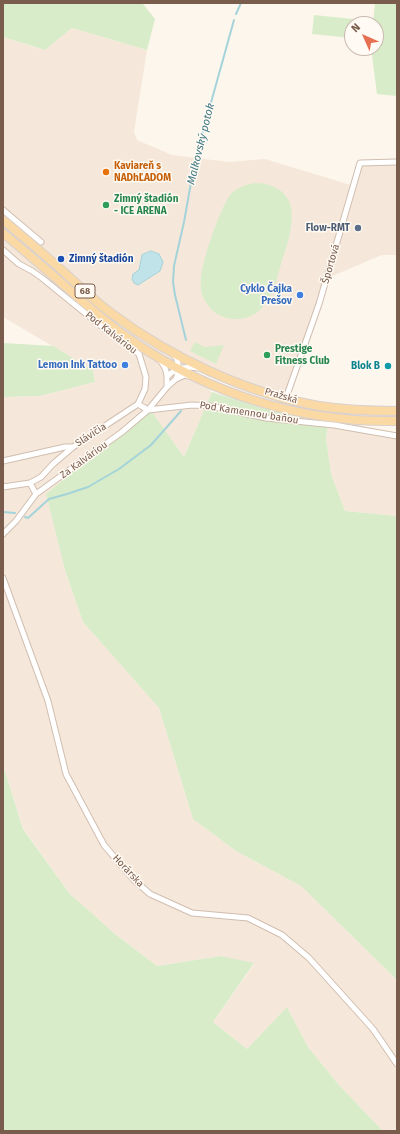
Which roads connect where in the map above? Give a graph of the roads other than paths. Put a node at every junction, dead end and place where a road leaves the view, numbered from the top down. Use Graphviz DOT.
graph roads {
  1 [pos="397,162"];
  2 [pos="3,210"];
  3 [pos="3,220"];
  4 [pos="3,233"];
  5 [pos="41,242"];
  6 [pos="3,250"];
  7 [pos="173,353"];
  8 [pos="158,358"];
  9 [pos="178,370"];
  10 [pos="208,371"];
  11 [pos="168,376"];
  12 [pos="192,377"];
  13 [pos="176,379"];
  14 [pos="167,387"];
  15 [pos="163,392"];
  16 [pos="286,398"];
  17 [pos="138,404"];
  18 [pos="166,408"];
  19 [pos="148,410"];
  20 [pos="397,411"];
  21 [pos="397,421"];
  22 [pos="397,436"];
  23 [pos="73,447"];
  24 [pos="3,461"];
  25 [pos="30,483"];
  26 [pos="3,487"];
  27 [pos="36,494"];
  28 [pos="3,534"];
  29 [pos="3,578"];
  30 [pos="397,1064"];
  1 -- 16 [label="street, Športová"];
  2 -- 5 [label="street"];
  3 -- 7 [label="main road, Pod Kalváriou / 68"];
  4 -- 8 [label="main road, Pod Kalváriou / 68"];
  6 -- 17 [label="street, Pod Kalváriou"];
  7 -- 9 [label="street"];
  7 -- 10 [label="main road, Pražská / 68"];
  8 -- 9 [label="main road, Pod Kalváriou / 68"];
  8 -- 11 [label="street"];
  9 -- 10 [label="street"];
  9 -- 11 [label="street"];
  9 -- 12 [label="main road, Pražská / 68"];
  9 -- 13 [label="street"];
  10 -- 16 [label="main road, Pražská / 68"];
  11 -- 14 [label="street"];
  12 -- 13 [label="street"];
  12 -- 21 [label="main road, Pražská / 68"];
  13 -- 14 [label="street, Za Kalváriou"];
  14 -- 15 [label="street, Za Kalváriou"];
  15 -- 18 [label="street"];
  15 -- 19 [label="street, Za Kalváriou"];
  16 -- 20 [label="main road, Pražská / 68"];
  17 -- 19 [label="street"];
  17 -- 23 [label="street, Slávičia"];
  18 -- 19 [label="street, Pod Kamennou baňou"];
  18 -- 22 [label="street, Pod Kamennou baňou"];
  19 -- 27 [label="street, Za Kalváriou"];
  23 -- 24 [label="street, Slávičia"];
  23 -- 25 [label="street"];
  25 -- 26 [label="street"];
  25 -- 27 [label="street"];
  27 -- 28 [label="street, Za Kalváriou"];
  29 -- 30 [label="street, Horárska"];
}
